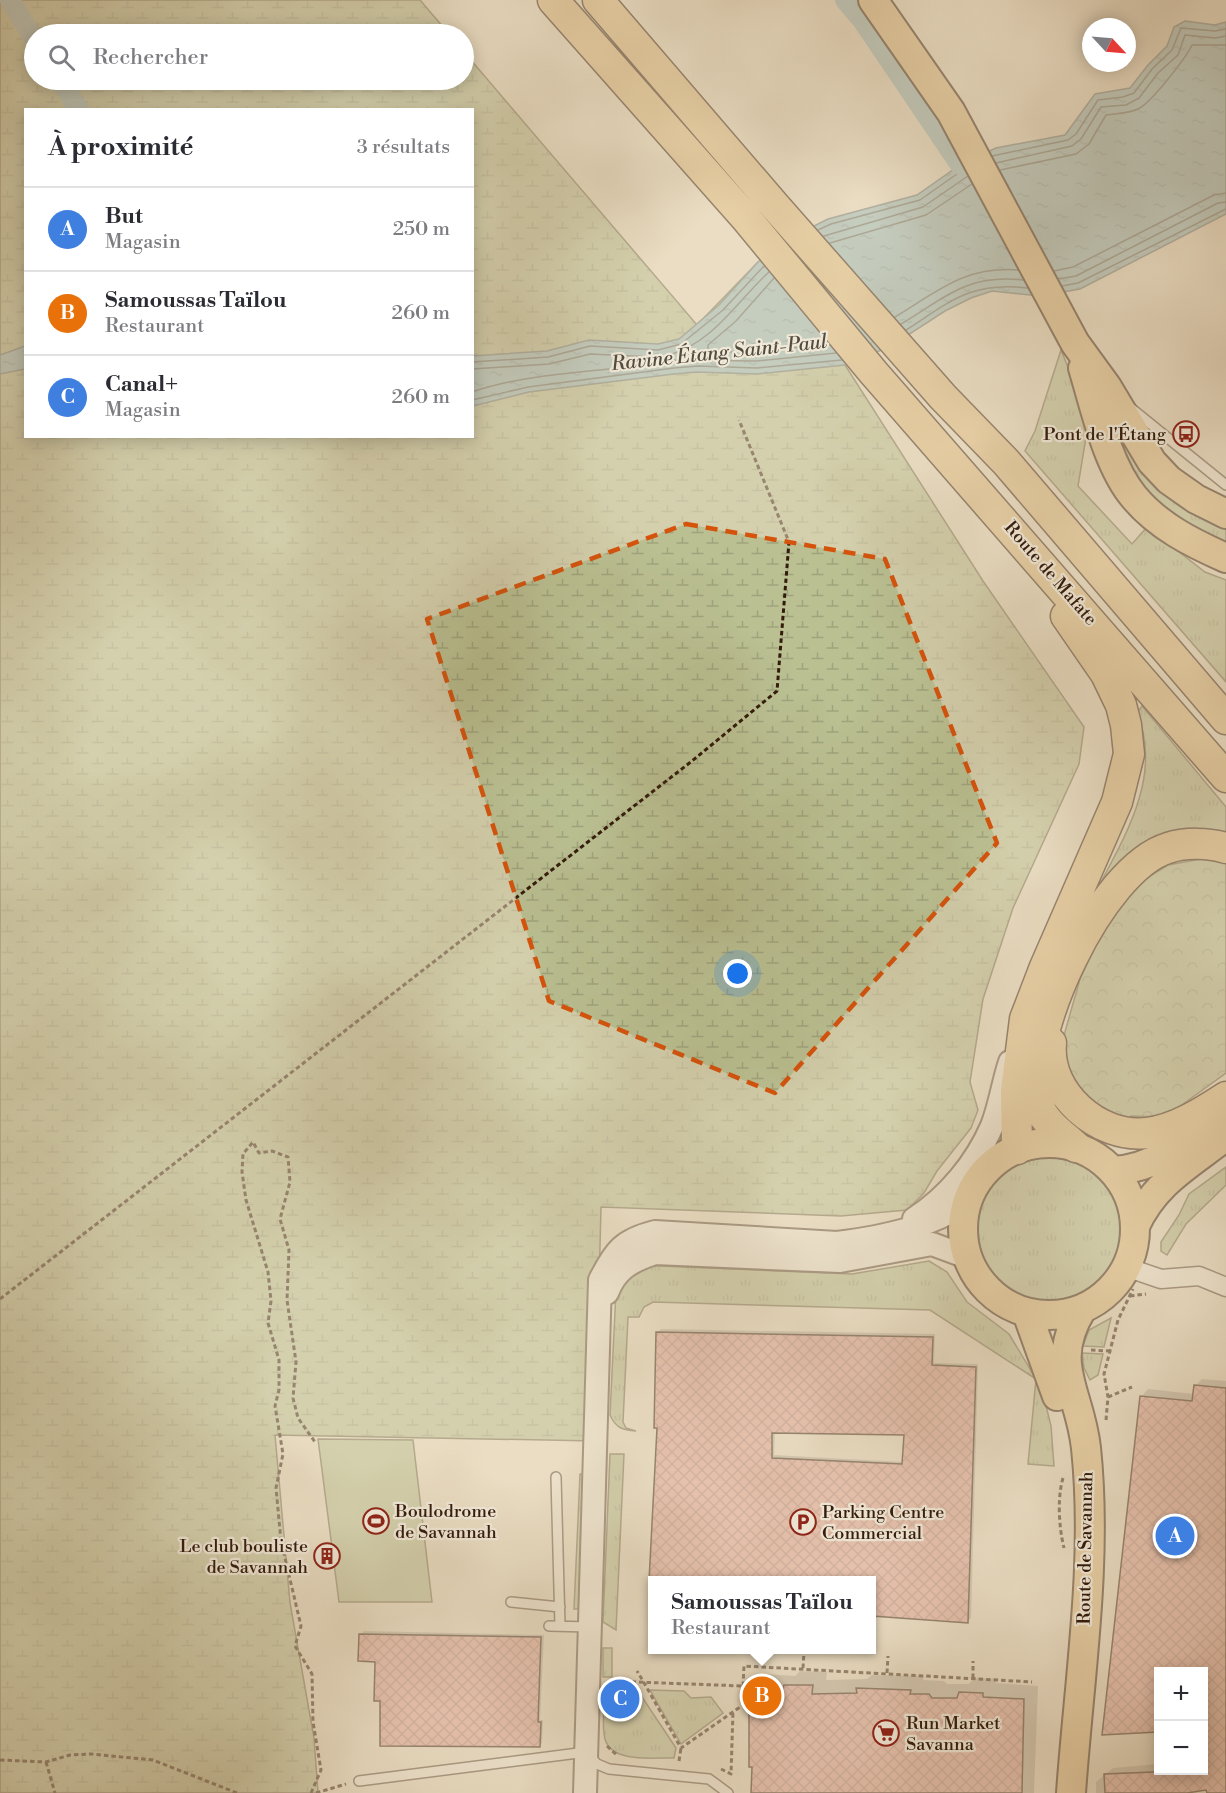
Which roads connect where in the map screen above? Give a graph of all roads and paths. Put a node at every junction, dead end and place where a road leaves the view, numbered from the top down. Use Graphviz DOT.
graph roads {
  1 [pos="553,0"];
  2 [pos="598,0"];
  3 [pos="873,0"];
  4 [pos="1075,343"];
  5 [pos="1107,387"];
  6 [pos="739,420"];
  7 [pos="969,479"];
  8 [pos="1226,485"];
  9 [pos="1226,514"];
  10 [pos="1226,558"];
  11 [pos="1226,719"];
  12 [pos="1226,777"];
  13 [pos="1226,848"];
  14 [pos="1058,993"];
  15 [pos="1025,1018"];
  16 [pos="1226,1097"];
  17 [pos="1226,1110"];
  18 [pos="1226,1136"];
  19 [pos="1076,1147"];
  20 [pos="1017,1149"];
  21 [pos="1113,1171"];
  22 [pos="968,1201"];
  23 [pos="1135,1226"];
  24 [pos="890,1233"];
  25 [pos="967,1257"];
  26 [pos="1126,1267"];
  27 [pos="1226,1287"];
  28 [pos="1130,1296"];
  29 [pos="0,1299"];
  30 [pos="1082,1309"];
  31 [pos="600,1311"];
  32 [pos="1027,1313"];
  33 [pos="1089,1350"];
  34 [pos="1110,1350"];
  35 [pos="1132,1387"];
  36 [pos="315,1442"];
  37 [pos="1064,1476"];
  38 [pos="556,1477"];
  39 [pos="1065,1551"];
  40 [pos="511,1602"];
  41 [pos="560,1607"];
  42 [pos="549,1626"];
  43 [pos="560,1626"];
  44 [pos="589,1627"];
  45 [pos="804,1654"];
  46 [pos="888,1656"];
  47 [pos="974,1661"];
  48 [pos="803,1669"];
  49 [pos="637,1671"];
  50 [pos="887,1673"];
  51 [pos="973,1678"];
  52 [pos="604,1680"];
  53 [pos="643,1682"];
  54 [pos="1032,1682"];
  55 [pos="743,1686"];
  56 [pos="733,1711"];
  57 [pos="594,1746"];
  58 [pos="681,1748"];
  59 [pos="621,1758"];
  60 [pos="0,1760"];
  61 [pos="668,1760"];
  62 [pos="679,1761"];
  63 [pos="46,1762"];
  64 [pos="689,1762"];
  65 [pos="720,1769"];
  66 [pos="359,1781"];
  67 [pos="55,1793"];
  68 [pos="237,1793"];
  69 [pos="311,1793"];
  70 [pos="316,1793"];
  71 [pos="585,1793"];
  72 [pos="728,1793"];
  73 [pos="1056,1793"];
  74 [pos="1071,1793"];
  1 -- 7 [label="highway, Route de Mafate"];
  2 -- 11 [label="highway"];
  3 -- 4 [label="main road"];
  4 -- 5 [label="main road"];
  4 -- 10 [label="main road"];
  5 -- 8 [label="lane"];
  5 -- 9 [label="main road"];
  6 -- 29 [label="path"];
  7 -- 12 [label="highway, Route de Mafate"];
  7 -- 15 [label="highway"];
  13 -- 14 [label="highway"];
  14 -- 16 [label="highway"];
  14 -- 19 [label="highway"];
  15 -- 20 [label="highway"];
  15 -- 24 [label="street"];
  17 -- 21 [label="main road"];
  18 -- 23 [label="main road"];
  19 -- 20 [label="main road"];
  19 -- 21 [label="main road"];
  20 -- 22 [label="main road"];
  21 -- 23 [label="main road"];
  22 -- 24 [label="street"];
  22 -- 25 [label="main road"];
  23 -- 26 [label="main road"];
  24 -- 31 [label="street"];
  25 -- 31 [label="street"];
  25 -- 32 [label="main road"];
  26 -- 27 [label="street"];
  26 -- 30 [label="main road"];
  28 -- 34 [label="path"];
  30 -- 32 [label="main road"];
  30 -- 74 [label="main road, Route de Savannah"];
  31 -- 44 [label="street"];
  32 -- 73 [label="main road, Route de Savannah"];
  33 -- 34 [label="path"];
  34 -- 35 [label="path"];
  36 -- 69 [label="path"];
  37 -- 39 [label="path"];
  38 -- 41 [label="lane"];
  40 -- 41 [label="lane"];
  41 -- 43 [label="lane"];
  42 -- 43 [label="lane"];
  43 -- 44 [label="lane"];
  44 -- 57 [label="street"];
  45 -- 48 [label="path"];
  46 -- 50 [label="path"];
  47 -- 51 [label="path"];
  48 -- 50 [label="path"];
  48 -- 55 [label="path"];
  49 -- 53 [label="path"];
  50 -- 51 [label="path"];
  51 -- 54 [label="path"];
  52 -- 53 [label="path"];
  53 -- 55 [label="path"];
  53 -- 58 [label="path"];
  55 -- 56 [label="path"];
  56 -- 58 [label="path"];
  56 -- 65 [label="path"];
  57 -- 59 [label="path"];
  57 -- 66 [label="lane"];
  57 -- 71 [label="street"];
  57 -- 72 [label="lane"];
  58 -- 62 [label="path"];
  60 -- 63 [label="path"];
  61 -- 62 [label="path"];
  62 -- 64 [label="path"];
  63 -- 67 [label="path"];
  63 -- 68 [label="path"];
  66 -- 70 [label="path"];
}
